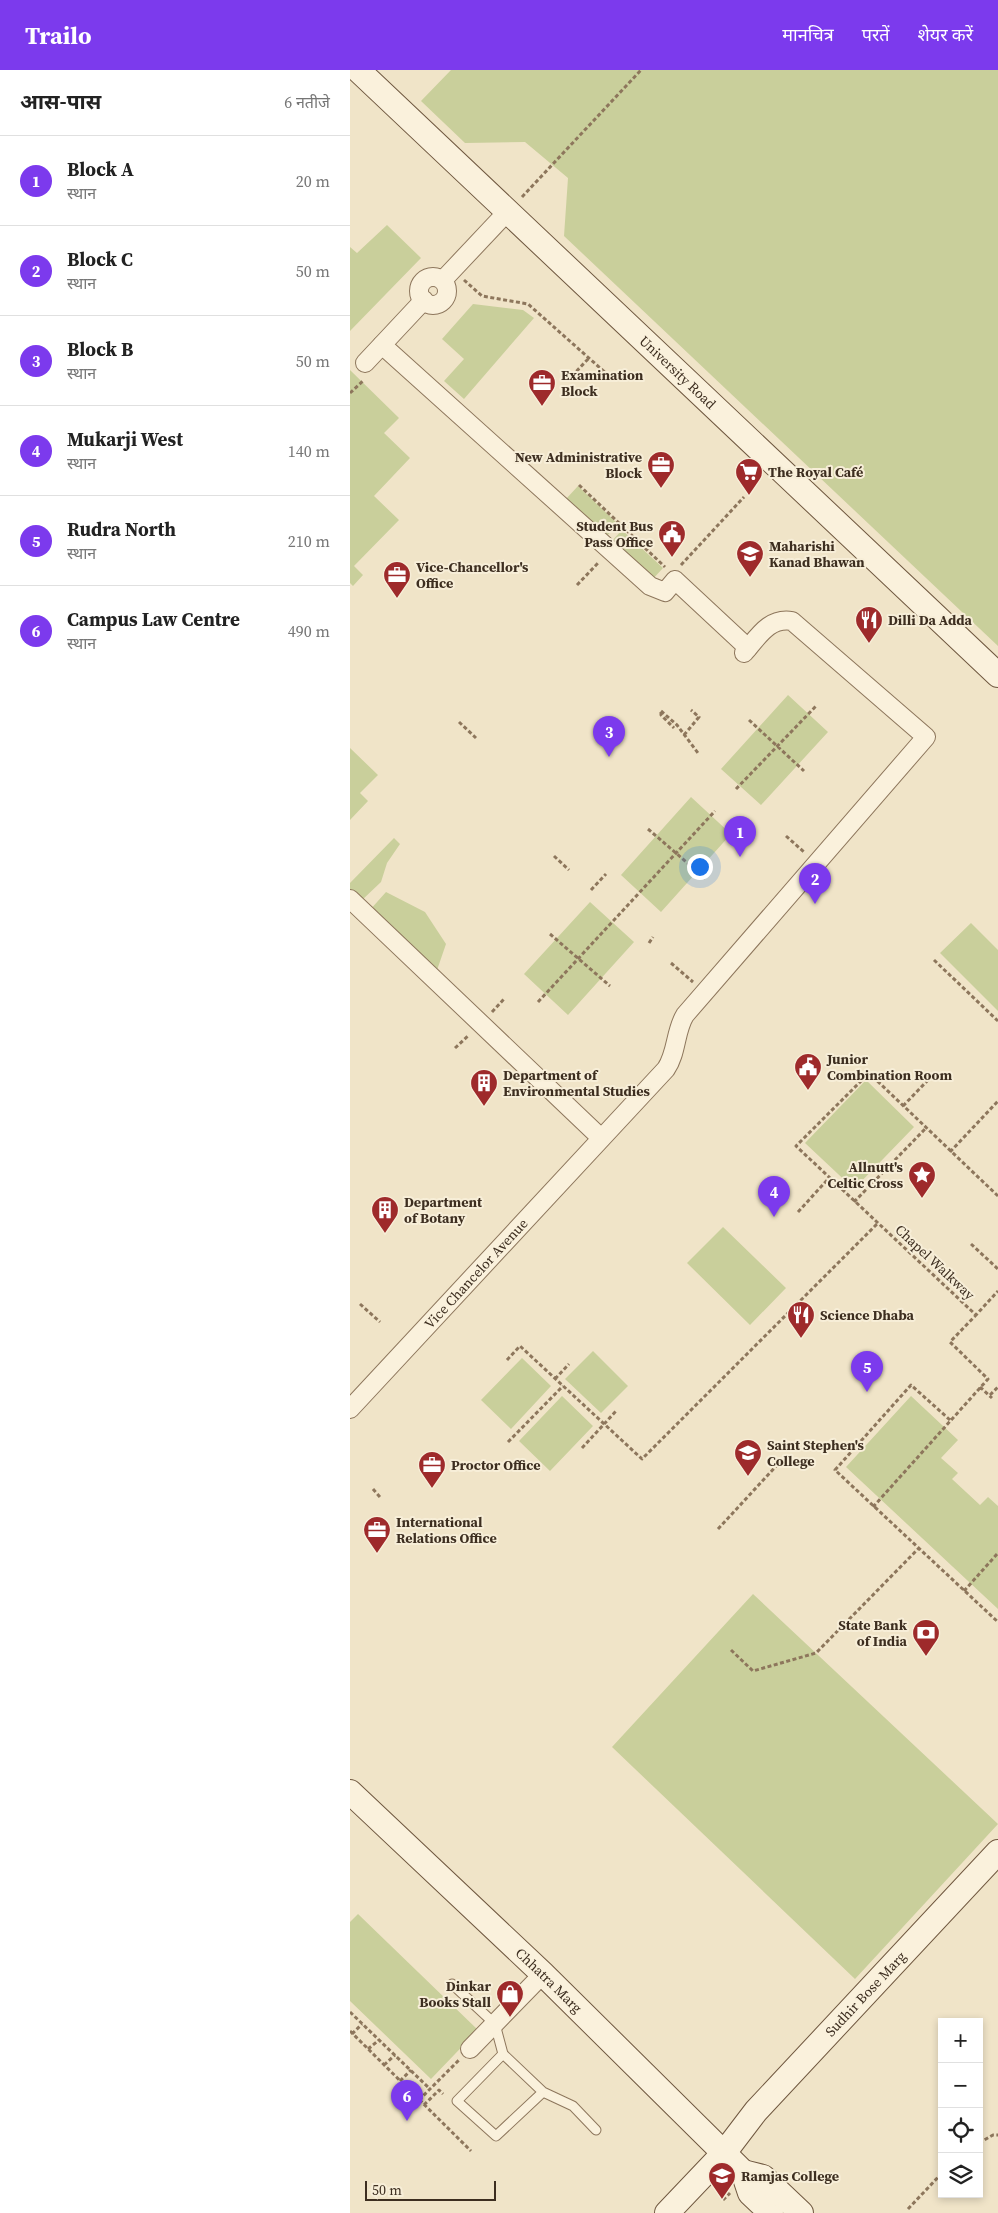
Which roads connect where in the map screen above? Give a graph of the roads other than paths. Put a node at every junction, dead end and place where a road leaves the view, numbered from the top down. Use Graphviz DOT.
graph roads {
  1 [pos="358,70"];
  2 [pos="508,211"];
  3 [pos="382,345"];
  4 [pos="366,363"];
  5 [pos="998,675"];
  6 [pos="350,899"];
  7 [pos="601,1138"];
  8 [pos="350,1409"];
  9 [pos="350,1792"];
  10 [pos="998,1852"];
  11 [pos="998,1876"];
  12 [pos="543,1974"];
  13 [pos="452,1984"];
  14 [pos="495,2024"];
  15 [pos="470,2049"];
  16 [pos="503,2054"];
  17 [pos="542,2092"];
  18 [pos="596,2130"];
  19 [pos="731,2145"];
  20 [pos="743,2172"];
  21 [pos="667,2213"];
  22 [pos="771,2213"];
  23 [pos="801,2213"];
  1 -- 2 [label="street, University Road"];
  2 -- 3 [label="street"];
  2 -- 5 [label="street, University Road"];
  3 -- 4 [label="street"];
  3 -- 7 [label="street, Vice Chancelor Avenue"];
  6 -- 7 [label="street"];
  7 -- 8 [label="street, Vice Chancelor Avenue"];
  9 -- 12 [label="street, Chhatra Marg"];
  10 -- 19 [label="street, Sudhir Bose Marg"];
  11 -- 19 [label="street, Sudhir Bose Marg"];
  12 -- 14 [label="street"];
  12 -- 19 [label="street, Chhatra Marg"];
  13 -- 14 [label="lane"];
  14 -- 15 [label="street"];
  14 -- 16 [label="lane"];
  16 -- 17 [label="lane"];
  16 -- 17 [label="lane"];
  17 -- 18 [label="lane"];
  19 -- 20 [label="street, Chhatra Marg"];
  19 -- 21 [label="street, Sudhir Bose Marg"];
  20 -- 22 [label="street, Chhatra Marg"];
  20 -- 23 [label="street, Chhatra Marg"];
}
